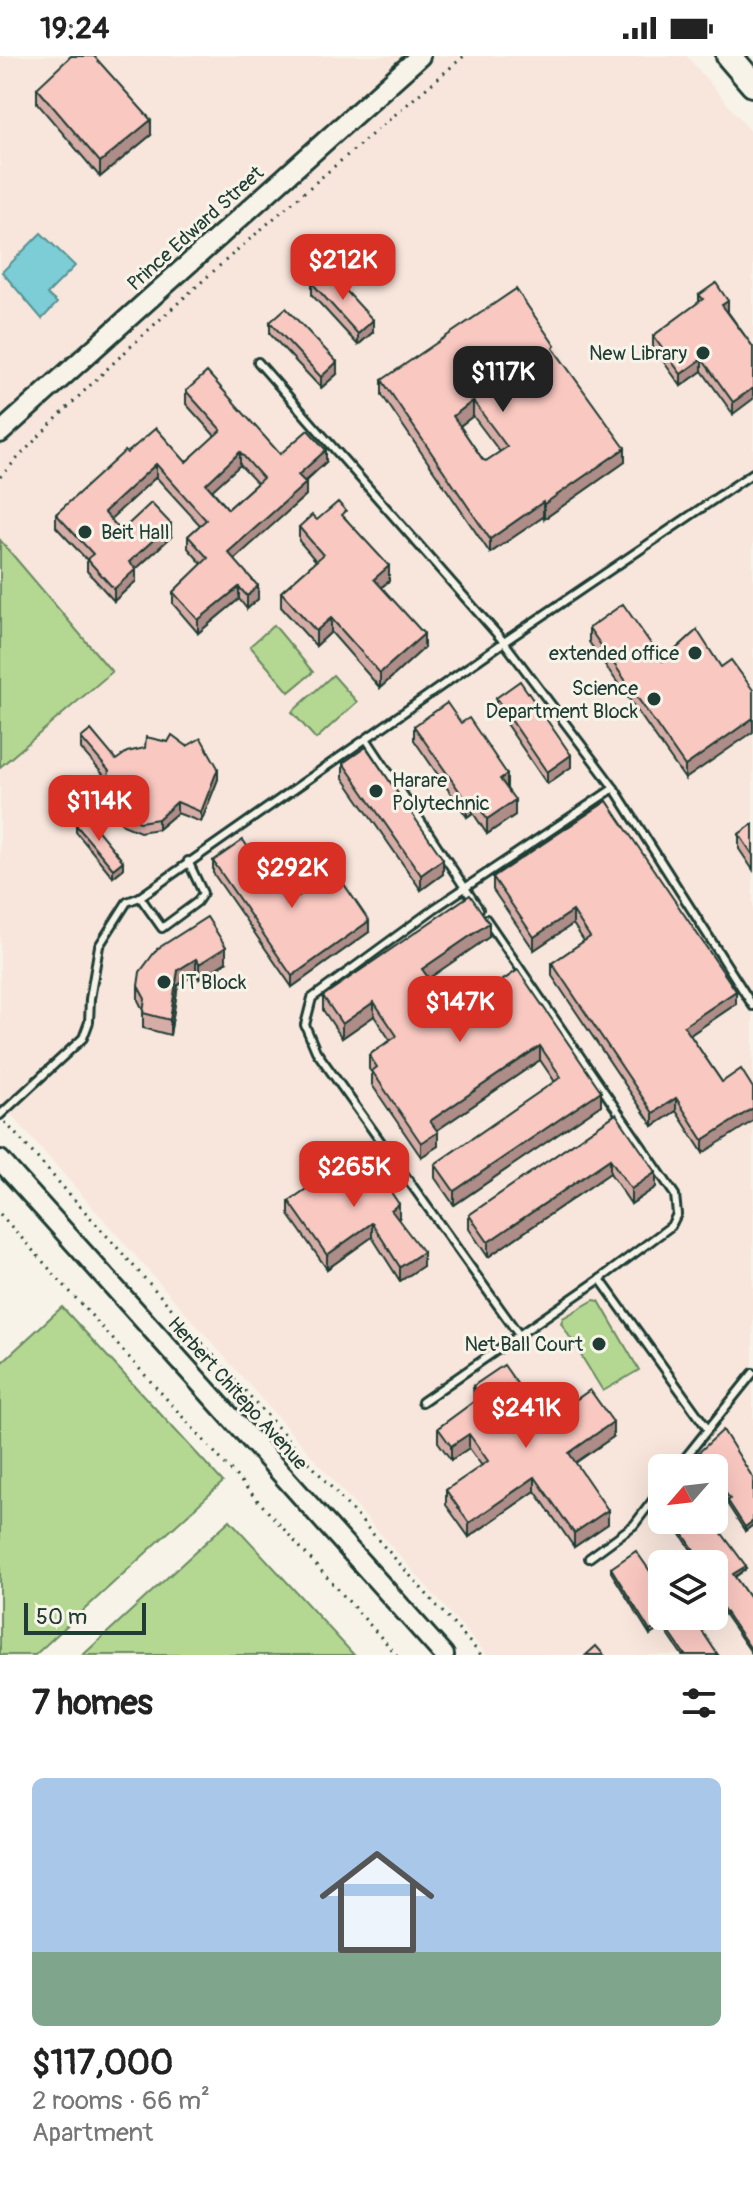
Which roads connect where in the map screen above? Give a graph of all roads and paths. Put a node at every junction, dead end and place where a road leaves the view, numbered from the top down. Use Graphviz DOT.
graph roads {
  1 [pos="420,56"];
  2 [pos="464,56"];
  3 [pos="729,56"];
  4 [pos="753,84"];
  5 [pos="258,362"];
  6 [pos="0,433"];
  7 [pos="753,473"];
  8 [pos="0,477"];
  9 [pos="504,642"];
  10 [pos="367,740"];
  11 [pos="614,788"];
  12 [pos="188,861"];
  13 [pos="465,889"];
  14 [pos="140,897"];
  15 [pos="753,1006"];
  16 [pos="0,1116"];
  17 [pos="0,1160"];
  18 [pos="0,1214"];
  19 [pos="600,1279"];
  20 [pos="519,1335"];
  21 [pos="753,1373"];
  22 [pos="422,1402"];
  23 [pos="707,1428"];
  24 [pos="688,1454"];
  25 [pos="648,1506"];
  26 [pos="589,1558"];
  27 [pos="397,1655"];
  28 [pos="444,1655"];
  29 [pos="481,1655"];
  1 -- 6 [label="main road, Prince Edward Street"];
  2 -- 8 [label="path"];
  3 -- 4 [label="highway"];
  5 -- 9 [label="lane"];
  7 -- 9 [label="lane"];
  9 -- 10 [label="lane"];
  9 -- 11 [label="lane"];
  10 -- 12 [label="lane"];
  10 -- 13 [label="lane"];
  11 -- 13 [label="lane"];
  11 -- 15 [label="lane"];
  12 -- 14 [label="lane"];
  12 -- 14 [label="lane"];
  13 -- 19 [label="lane"];
  13 -- 20 [label="lane"];
  14 -- 16 [label="lane"];
  16 -- 29 [label="path"];
  17 -- 28 [label="main road, Herbert Chitepo Avenue"];
  18 -- 27 [label="path"];
  19 -- 20 [label="lane"];
  19 -- 23 [label="lane"];
  20 -- 22 [label="lane"];
  21 -- 23 [label="lane"];
  23 -- 24 [label="lane"];
  25 -- 26 [label="lane"];
}
